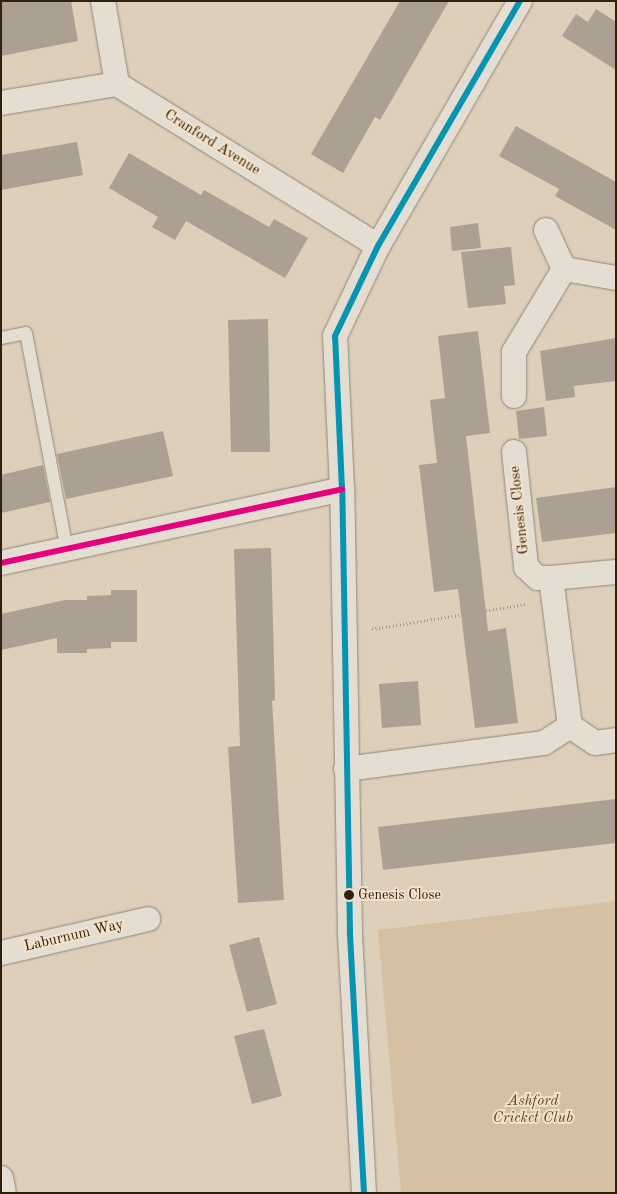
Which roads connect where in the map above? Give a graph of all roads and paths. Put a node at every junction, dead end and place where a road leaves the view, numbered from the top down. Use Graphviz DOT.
graph roads {
  1 [pos="103,1"];
  2 [pos="520,1"];
  3 [pos="117,84"];
  4 [pos="1,104"];
  5 [pos="546,230"];
  6 [pos="378,246"];
  7 [pos="564,270"];
  8 [pos="616,278"];
  9 [pos="1,338"];
  10 [pos="514,396"];
  11 [pos="514,452"];
  12 [pos="342,488"];
  13 [pos="67,549"];
  14 [pos="1,564"];
  15 [pos="616,572"];
  16 [pos="553,589"];
  17 [pos="344,633"];
  18 [pos="570,726"];
  19 [pos="616,740"];
  20 [pos="346,769"];
  21 [pos="148,919"];
  22 [pos="1,953"];
  23 [pos="1,1178"];
  24 [pos="4,1193"];
  25 [pos="364,1193"];
  1 -- 3 [label="street"];
  2 -- 6 [label="street"];
  3 -- 4 [label="street"];
  3 -- 6 [label="street, Cranford Avenue"];
  5 -- 7 [label="street"];
  6 -- 12 [label="street"];
  7 -- 8 [label="street"];
  7 -- 10 [label="street"];
  9 -- 13 [label="lane"];
  11 -- 16 [label="street, Genesis Close"];
  12 -- 13 [label="street"];
  12 -- 17 [label="street"];
  13 -- 14 [label="street"];
  15 -- 16 [label="street, Genesis Close"];
  16 -- 17 [label="path"];
  16 -- 18 [label="street"];
  17 -- 20 [label="street"];
  18 -- 19 [label="street"];
  18 -- 20 [label="street"];
  20 -- 25 [label="street"];
  21 -- 22 [label="street, Laburnum Way"];
  23 -- 24 [label="street"];
}
